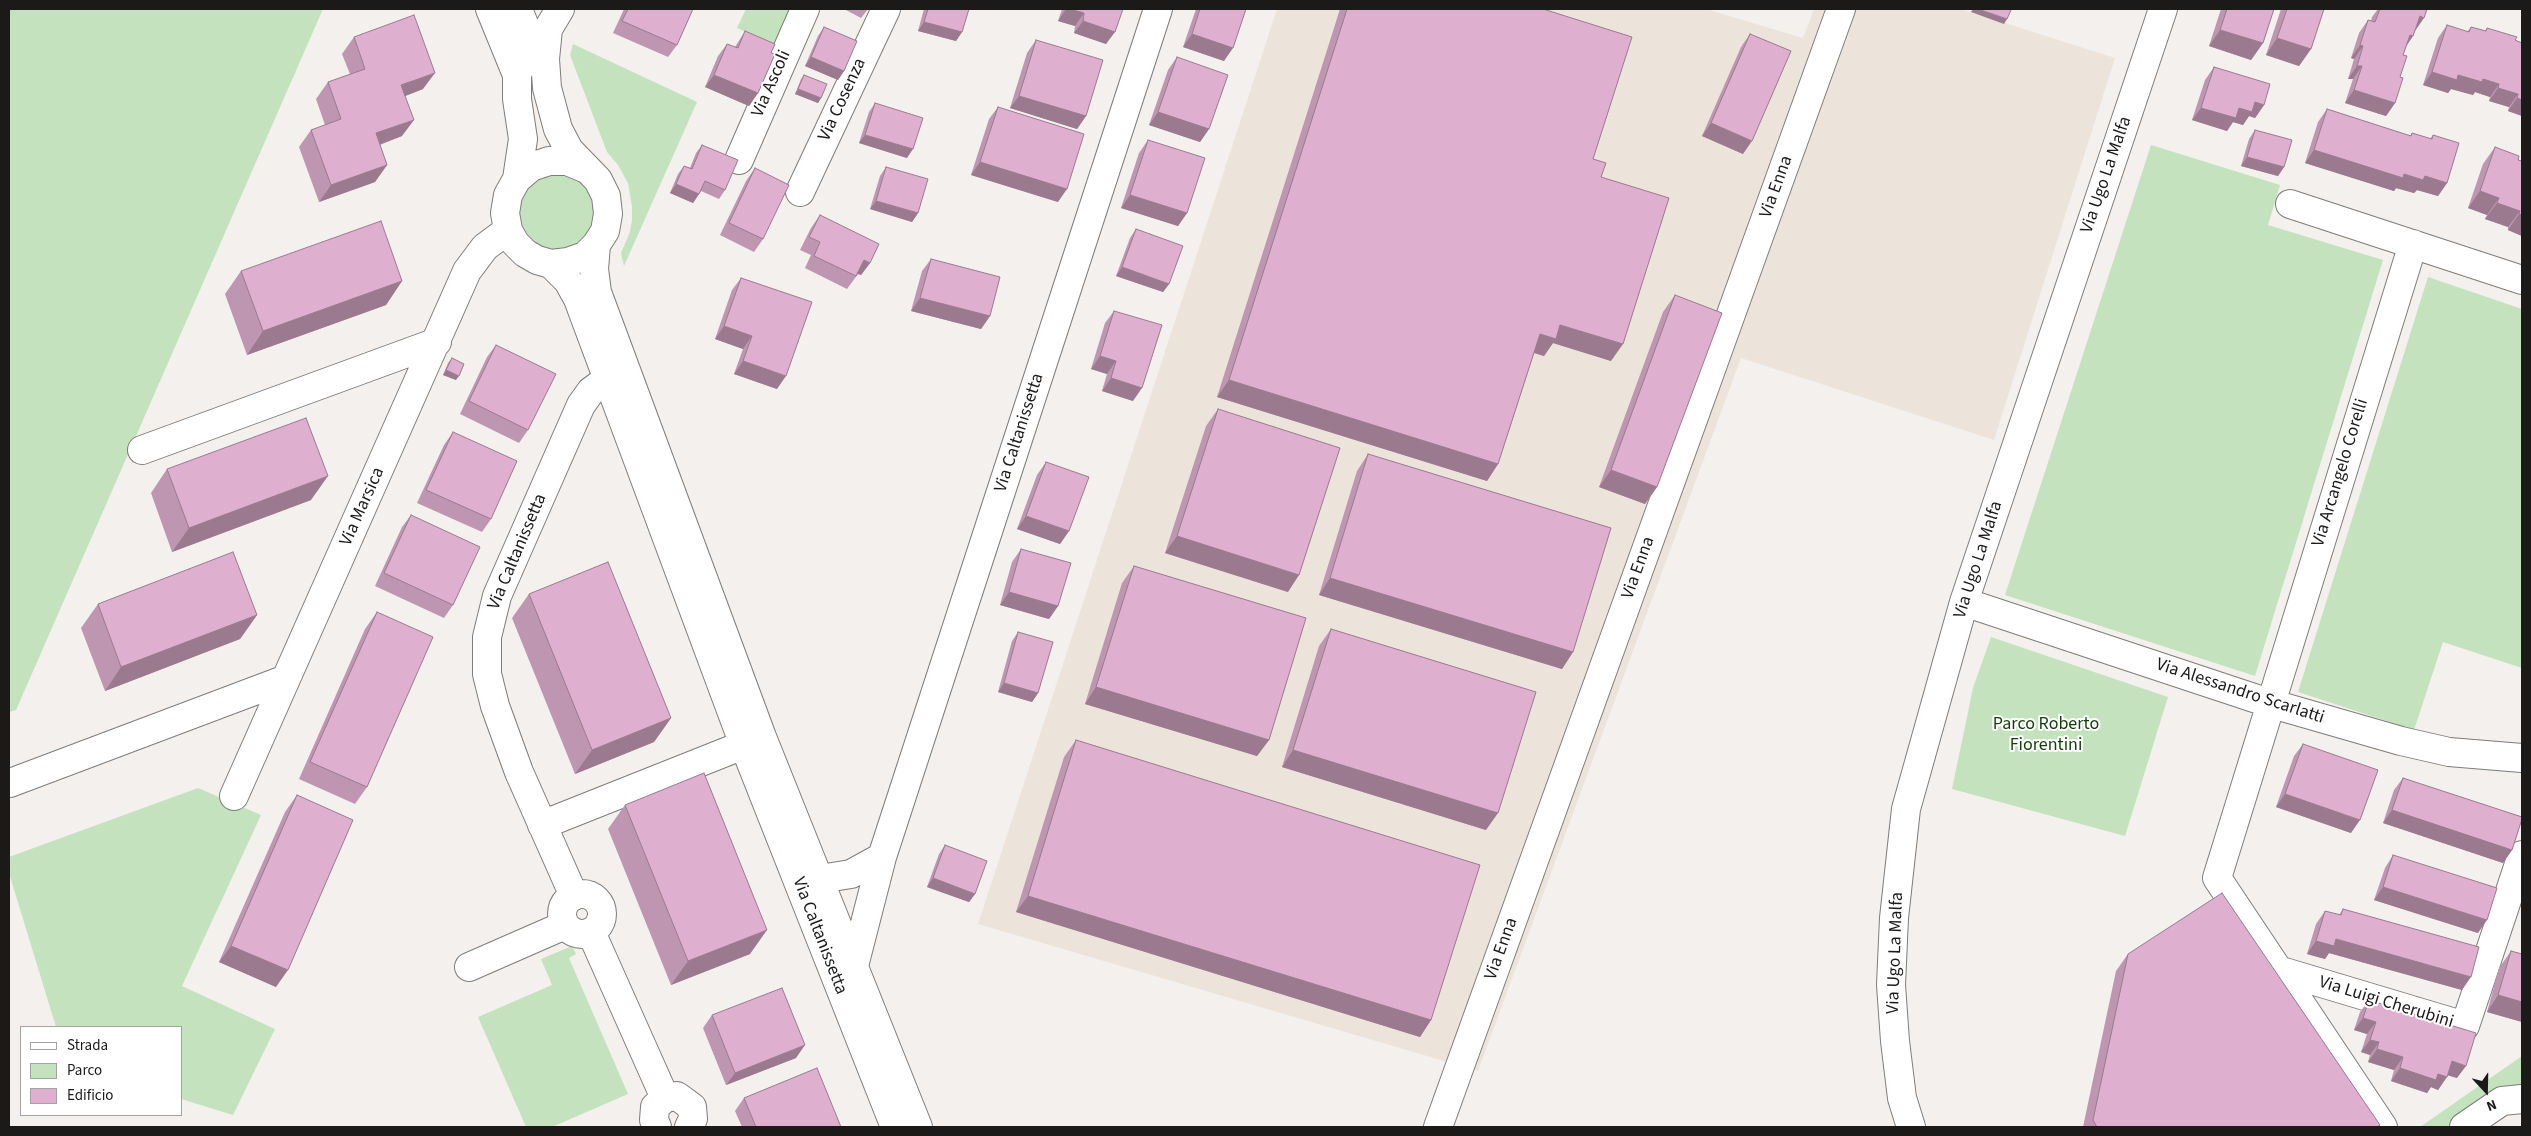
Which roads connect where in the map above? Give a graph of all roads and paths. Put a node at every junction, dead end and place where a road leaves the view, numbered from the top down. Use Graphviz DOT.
graph roads {
  1 [pos="490,9"];
  2 [pos="518,9"];
  3 [pos="805,9"];
  4 [pos="886,9"];
  5 [pos="1158,9"];
  6 [pos="1841,9"];
  7 [pos="2163,9"];
  8 [pos="547,28"];
  9 [pos="517,75"];
  10 [pos="739,160"];
  11 [pos="584,168"];
  12 [pos="517,179"];
  13 [pos="800,192"];
  14 [pos="2290,204"];
  15 [pos="508,230"];
  16 [pos="2413,244"];
  17 [pos="596,245"];
  18 [pos="551,264"];
  19 [pos="2522,280"];
  20 [pos="437,342"];
  21 [pos="617,372"];
  22 [pos="142,450"];
  23 [pos="1964,602"];
  24 [pos="286,679"];
  25 [pos="2269,703"];
  26 [pos="753,741"];
  27 [pos="2522,758"];
  28 [pos="10,782"];
  29 [pos="234,796"];
  30 [pos="542,825"];
  31 [pos="2522,855"];
  32 [pos="882,857"];
  33 [pos="820,878"];
  34 [pos="574,896"];
  35 [pos="565,925"];
  36 [pos="591,932"];
  37 [pos="854,966"];
  38 [pos="469,967"];
  39 [pos="2278,970"];
  40 [pos="665,1098"];
  41 [pos="2512,1100"];
  42 [pos="656,1127"];
  43 [pos="689,1127"];
  44 [pos="894,1127"];
  45 [pos="918,1127"];
  46 [pos="1438,1127"];
  47 [pos="1911,1127"];
  48 [pos="2383,1127"];
  49 [pos="2464,1127"];
  1 -- 9 [label="street"];
  2 -- 8 [label="street"];
  3 -- 10 [label="street, Via Ascoli"];
  4 -- 13 [label="street, Via Cosenza"];
  5 -- 32 [label="street, Via Caltanissetta"];
  6 -- 46 [label="street, Via Enna"];
  7 -- 23 [label="street, Via Ugo La Malfa"];
  8 -- 9 [label="street"];
  8 -- 11 [label="street"];
  9 -- 12 [label="street"];
  11 -- 12 [label="street"];
  11 -- 17 [label="street"];
  12 -- 15 [label="street"];
  14 -- 16 [label="street"];
  15 -- 18 [label="street"];
  15 -- 20 [label="street, Via Marsica"];
  16 -- 19 [label="street"];
  16 -- 25 [label="street, Via Arcangelo Corelli"];
  17 -- 18 [label="street"];
  17 -- 21 [label="street, Via Caltanissetta"];
  18 -- 21 [label="street, Via Caltanissetta"];
  20 -- 22 [label="street"];
  20 -- 24 [label="street, Via Marsica"];
  21 -- 26 [label="street, Via Caltanissetta"];
  21 -- 30 [label="street, Via Caltanissetta"];
  23 -- 25 [label="street, Via Alessandro Scarlatti"];
  23 -- 47 [label="street, Via Ugo La Malfa"];
  24 -- 28 [label="street"];
  24 -- 29 [label="street, Via Marsica"];
  25 -- 27 [label="street, Via Alessandro Scarlatti"];
  25 -- 39 [label="street, Via Luigi Cherubini"];
  26 -- 30 [label="street"];
  26 -- 33 [label="street, Via Caltanissetta"];
  26 -- 44 [label="street, Via Caltanissetta"];
  30 -- 34 [label="street, Via Caltanissetta"];
  31 -- 39 [label="street, Via Luigi Cherubini"];
  32 -- 33 [label="street, Via Caltanissetta"];
  32 -- 37 [label="street, Via Caltanissetta"];
  33 -- 37 [label="street, Via Caltanissetta"];
  34 -- 35 [label="street"];
  34 -- 36 [label="street"];
  35 -- 36 [label="street"];
  35 -- 38 [label="street"];
  36 -- 40 [label="street"];
  37 -- 45 [label="street, Via Caltanissetta"];
  39 -- 48 [label="street, Via Luigi Cherubini"];
  40 -- 42 [label="street"];
  40 -- 43 [label="street"];
  41 -- 49 [label="street"];
}
